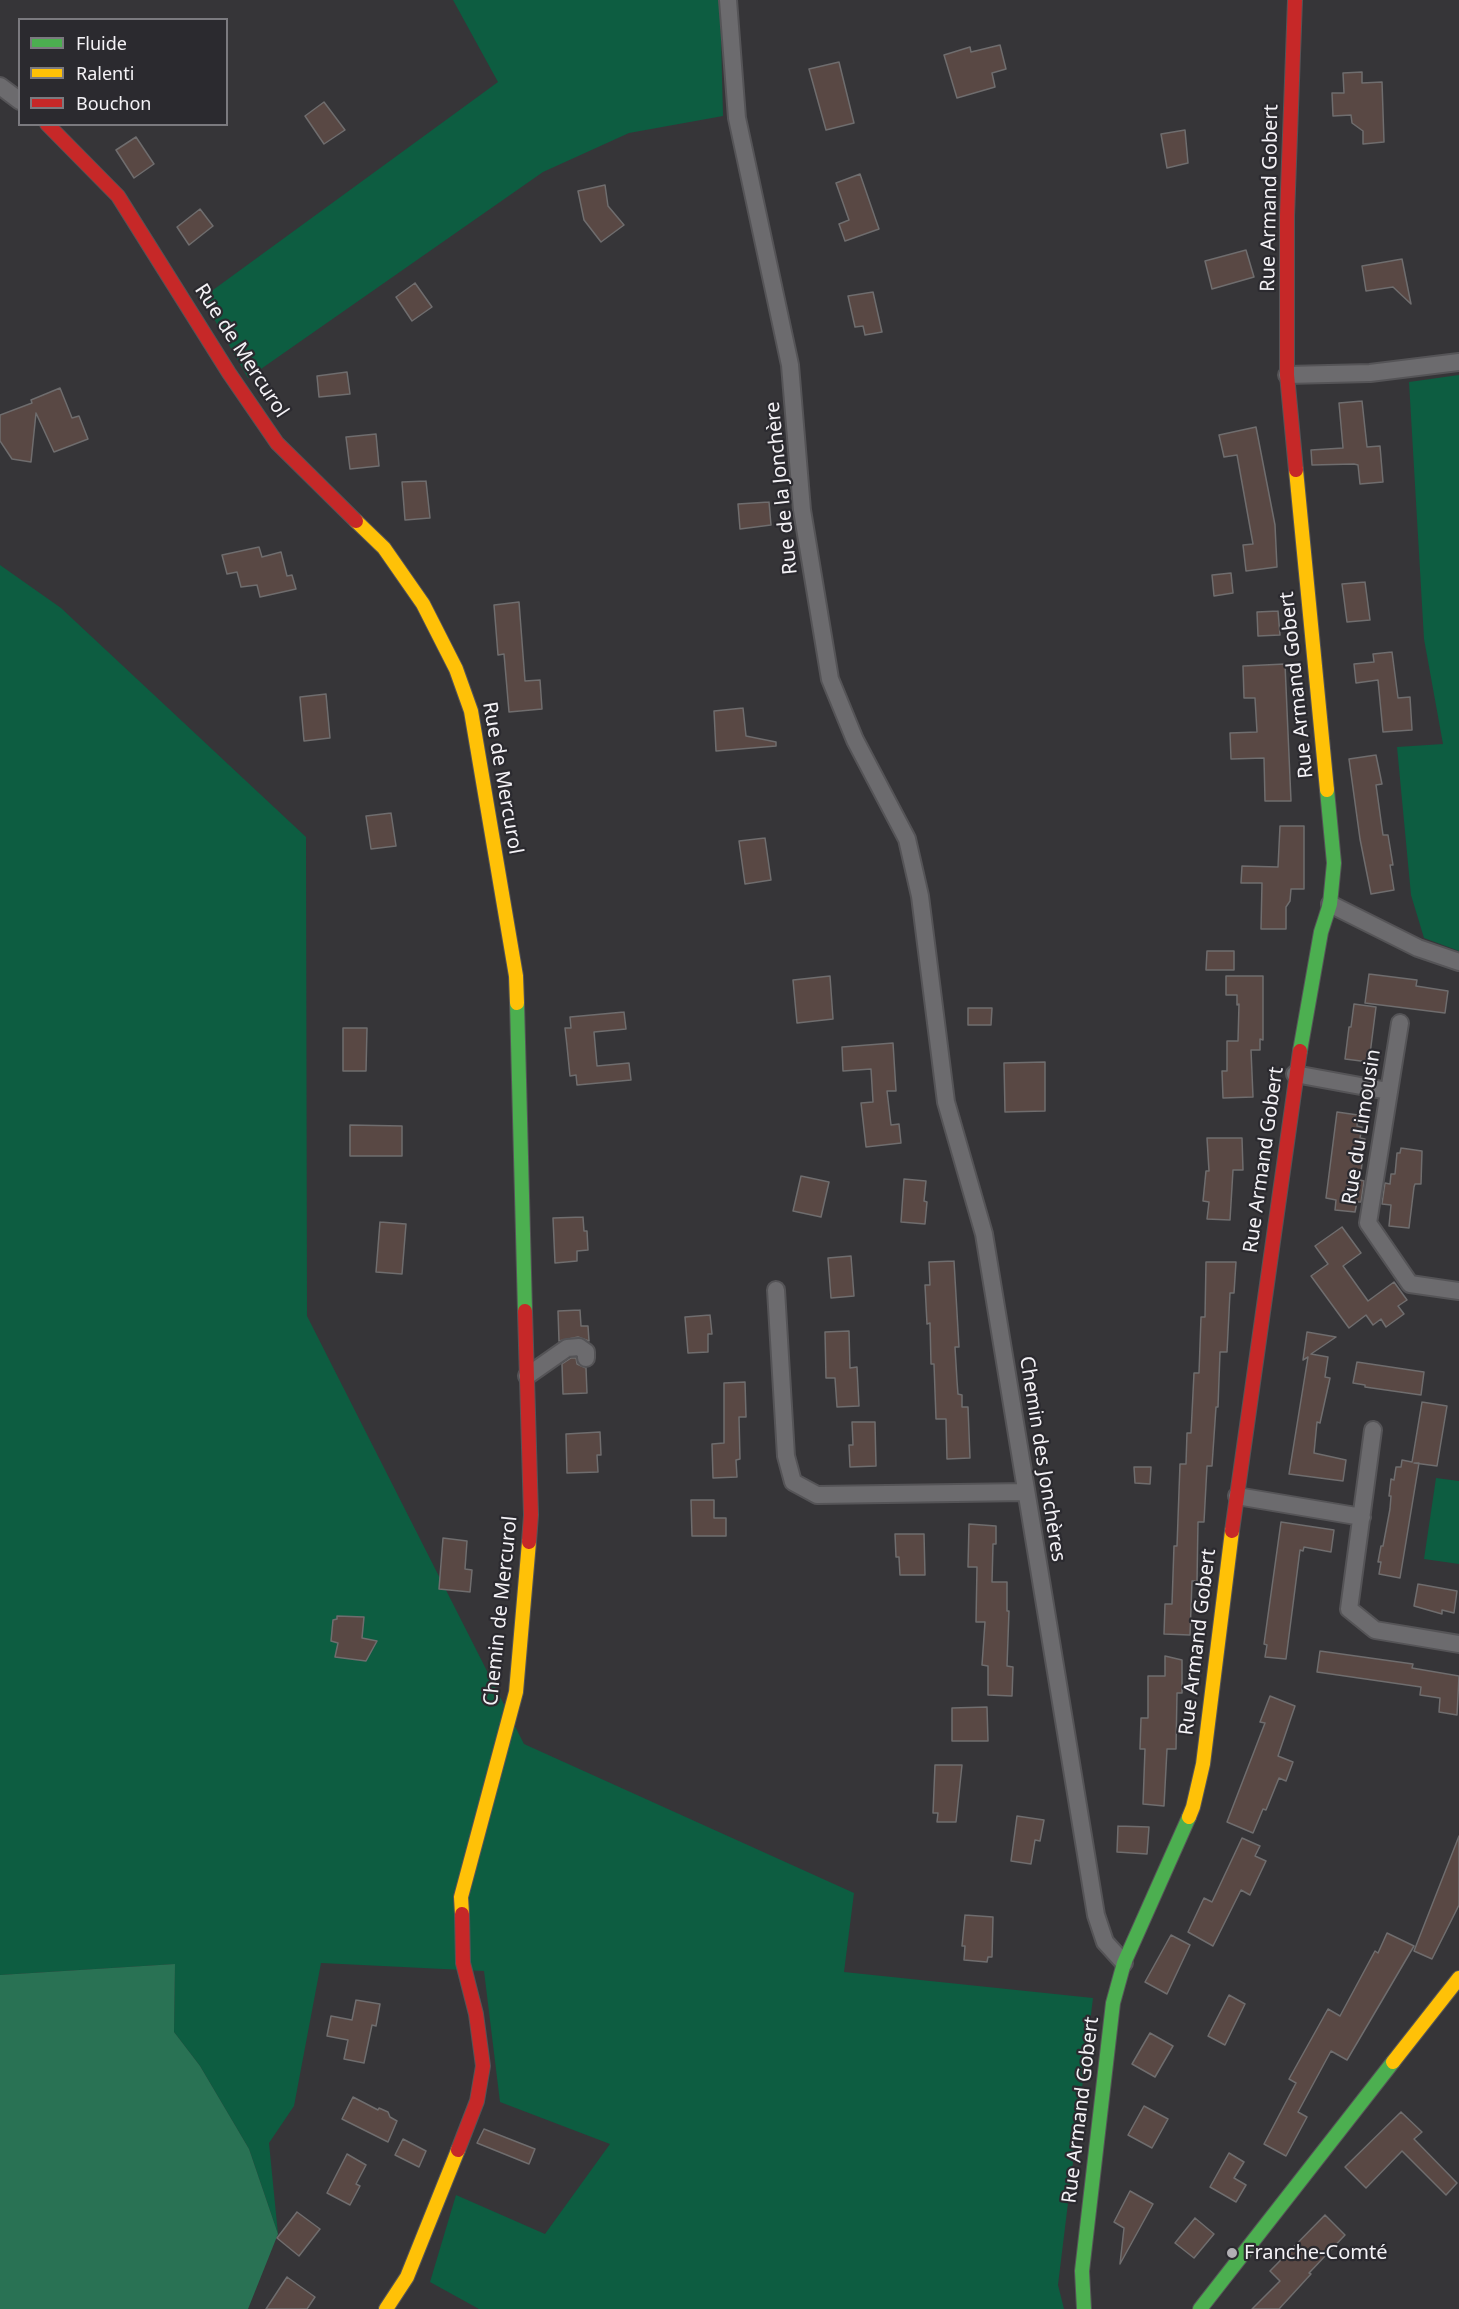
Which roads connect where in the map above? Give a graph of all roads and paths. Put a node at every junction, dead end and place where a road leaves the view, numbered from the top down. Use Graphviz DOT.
graph roads {
  1 [pos="728,0"];
  2 [pos="1294,0"];
  3 [pos="0,86"];
  4 [pos="18,100"];
  5 [pos="49,126"];
  6 [pos="1459,362"];
  7 [pos="1287,375"];
  8 [pos="1330,904"];
  9 [pos="929,956"];
  10 [pos="1459,962"];
  11 [pos="1400,1023"];
  12 [pos="1295,1074"];
  13 [pos="1388,1091"];
  14 [pos="524,1256"];
  15 [pos="776,1290"];
  16 [pos="1459,1291"];
  17 [pos="586,1358"];
  18 [pos="527,1376"];
  19 [pos="1373,1430"];
  20 [pos="1026,1492"];
  21 [pos="1237,1496"];
  22 [pos="1362,1517"];
  23 [pos="1459,1644"];
  24 [pos="1124,1963"];
  25 [pos="1459,1977"];
  26 [pos="386,2309"];
  27 [pos="1084,2309"];
  28 [pos="1200,2309"];
  1 -- 9 [label="street, Rue de la Jonchère"];
  2 -- 7 [label="street, Rue Armand Gobert"];
  3 -- 4 [label="street"];
  5 -- 14 [label="street, Rue de Mercurol"];
  6 -- 7 [label="street"];
  7 -- 8 [label="street, Rue Armand Gobert"];
  8 -- 10 [label="street"];
  8 -- 12 [label="street, Rue Armand Gobert"];
  9 -- 20 [label="street, Chemin des Jonchères"];
  11 -- 13 [label="street, Rue du Limousin"];
  12 -- 13 [label="street"];
  12 -- 21 [label="street, Rue Armand Gobert"];
  13 -- 16 [label="street, Rue du Limousin"];
  14 -- 18 [label="street, Chemin de Mercurol"];
  15 -- 20 [label="street"];
  17 -- 18 [label="street"];
  18 -- 26 [label="street, Chemin de Mercurol"];
  19 -- 22 [label="street"];
  20 -- 24 [label="street, Chemin des Jonchères"];
  21 -- 22 [label="street"];
  21 -- 24 [label="street, Rue Armand Gobert"];
  22 -- 23 [label="street"];
  24 -- 27 [label="street, Rue Armand Gobert"];
  25 -- 28 [label="street"];
}
